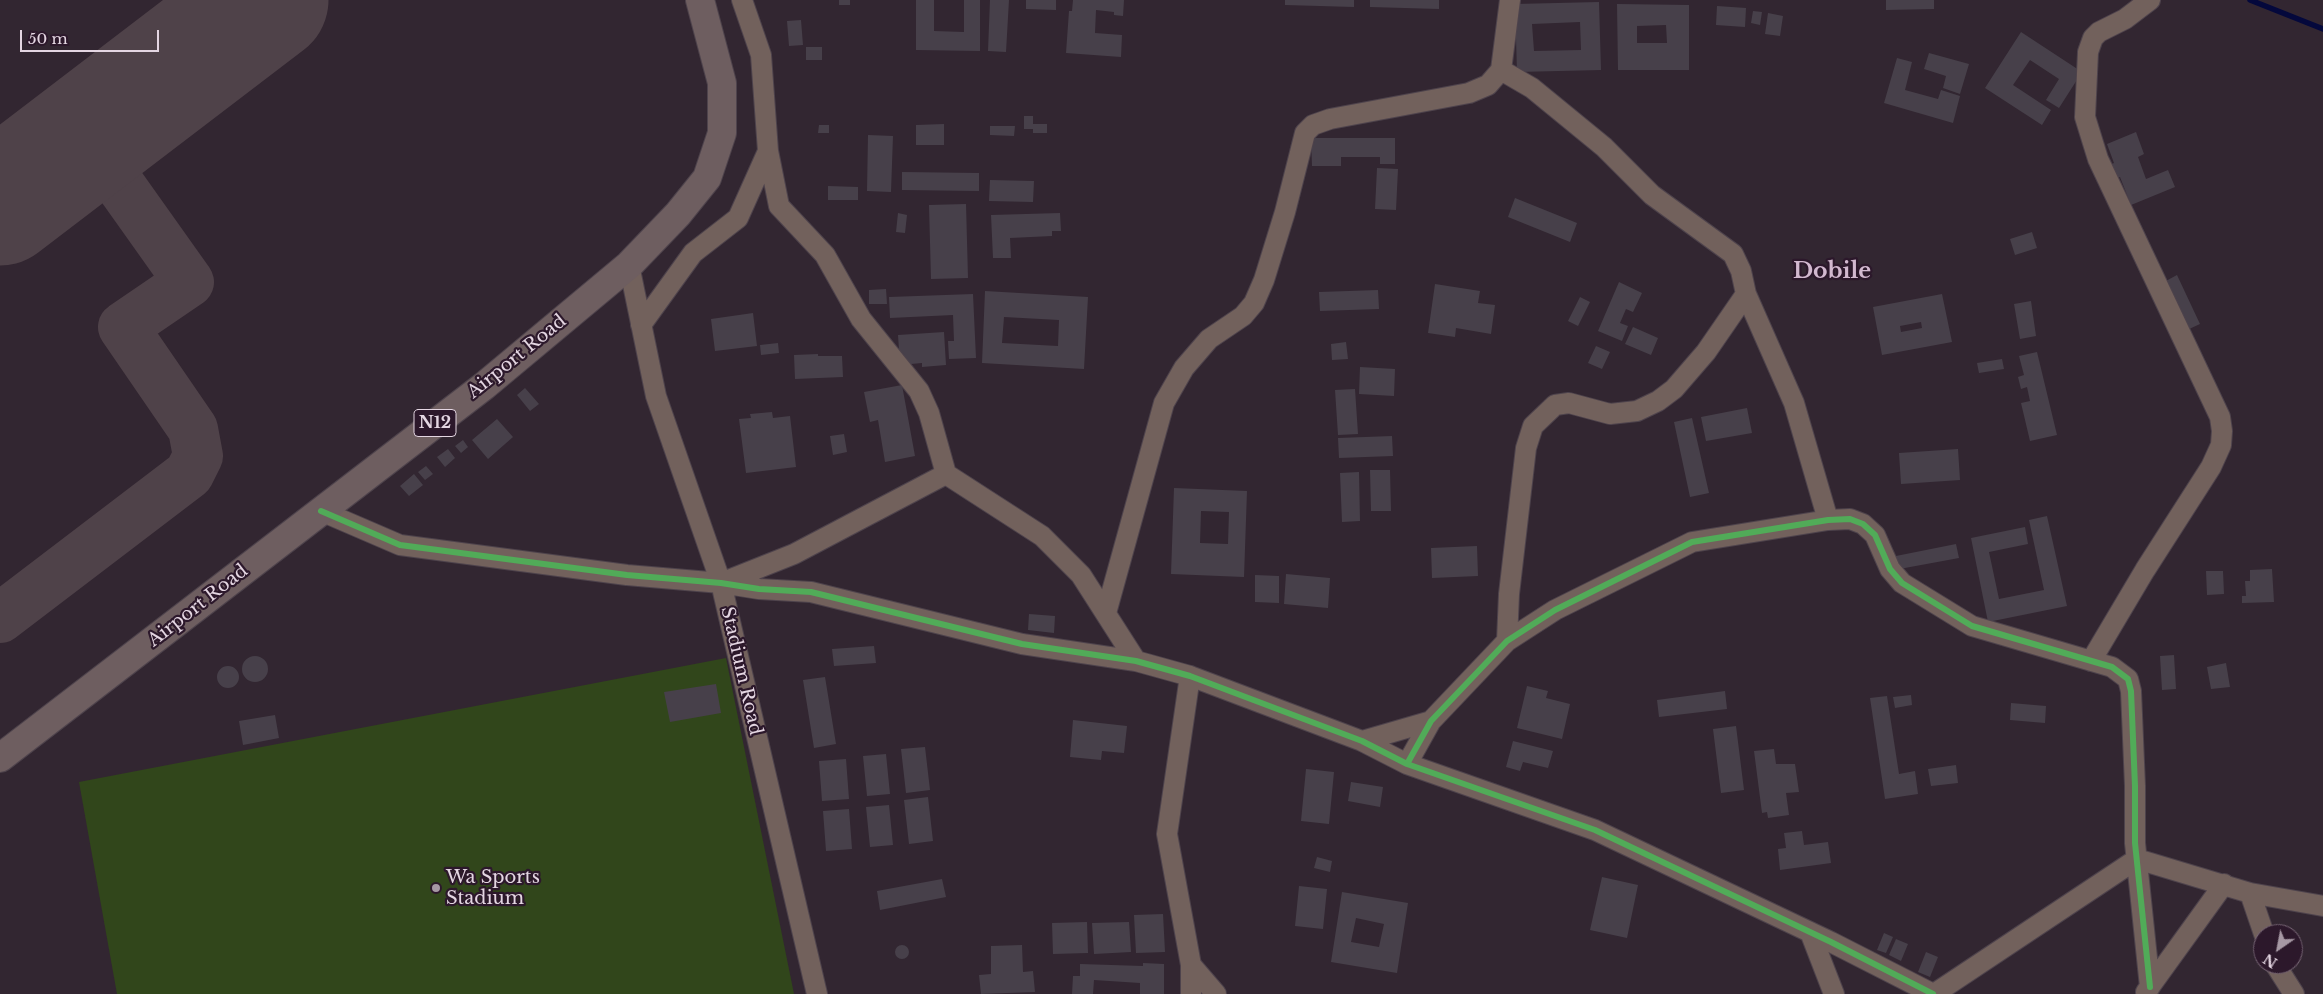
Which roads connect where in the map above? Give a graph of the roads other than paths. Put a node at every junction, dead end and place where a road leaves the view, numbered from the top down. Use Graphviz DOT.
graph roads {
  1 [pos="700,0"];
  2 [pos="742,0"];
  3 [pos="1510,0"];
  4 [pos="2150,0"];
  5 [pos="1501,70"];
  6 [pos="768,151"];
  7 [pos="629,265"];
  8 [pos="1746,294"];
  9 [pos="641,325"];
  10 [pos="946,474"];
  11 [pos="321,510"];
  12 [pos="1828,520"];
  13 [pos="721,583"];
  14 [pos="1106,613"];
  15 [pos="1507,641"];
  16 [pos="1136,661"];
  17 [pos="2092,661"];
  18 [pos="1190,676"];
  19 [pos="1432,720"];
  20 [pos="1362,741"];
  21 [pos="0,758"];
  22 [pos="1407,764"];
  23 [pos="2137,858"];
  24 [pos="2224,884"];
  25 [pos="2250,893"];
  26 [pos="2323,906"];
  27 [pos="2261,924"];
  28 [pos="1810,932"];
  29 [pos="1191,965"];
  30 [pos="2281,974"];
  31 [pos="2147,991"];
  32 [pos="817,994"];
  33 [pos="1191,994"];
  34 [pos="1216,994"];
  35 [pos="1834,994"];
  36 [pos="1934,994"];
  37 [pos="2294,994"];
  1 -- 7 [label="highway, Airport Road / N12"];
  2 -- 6 [label="street"];
  3 -- 5 [label="street"];
  4 -- 17 [label="street"];
  5 -- 8 [label="street"];
  5 -- 14 [label="street"];
  6 -- 9 [label="street"];
  6 -- 10 [label="street"];
  7 -- 9 [label="street, Stadium Road"];
  7 -- 11 [label="highway, Airport Road / N12"];
  8 -- 12 [label="street"];
  8 -- 15 [label="street"];
  9 -- 13 [label="street, Stadium Road"];
  10 -- 13 [label="street"];
  10 -- 14 [label="street"];
  11 -- 13 [label="street"];
  11 -- 21 [label="highway, Airport Road / N12"];
  12 -- 15 [label="street"];
  12 -- 17 [label="street"];
  13 -- 16 [label="street"];
  13 -- 32 [label="street, Stadium Road"];
  14 -- 16 [label="street"];
  15 -- 19 [label="street"];
  16 -- 18 [label="street"];
  17 -- 23 [label="street"];
  18 -- 20 [label="street"];
  18 -- 29 [label="street"];
  19 -- 20 [label="street"];
  19 -- 22 [label="street"];
  20 -- 22 [label="street"];
  22 -- 28 [label="street"];
  23 -- 24 [label="street"];
  23 -- 31 [label="street"];
  23 -- 36 [label="street"];
  24 -- 25 [label="street"];
  24 -- 31 [label="street"];
  25 -- 26 [label="street"];
  25 -- 27 [label="street"];
  28 -- 35 [label="street"];
  28 -- 36 [label="street"];
  29 -- 33 [label="street"];
  29 -- 34 [label="street"];
  30 -- 37 [label="street"];
}
